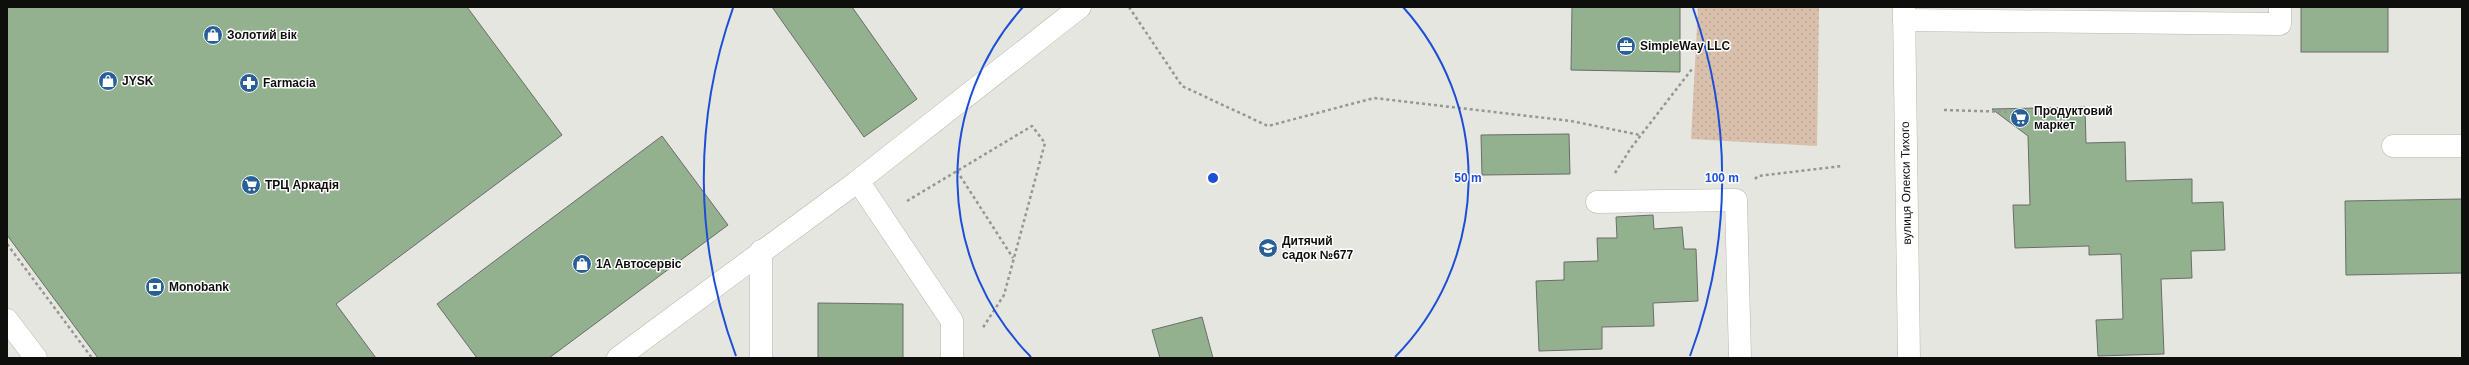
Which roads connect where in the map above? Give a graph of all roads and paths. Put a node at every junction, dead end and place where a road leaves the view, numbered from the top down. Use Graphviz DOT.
graph roads {
  1 [pos="1080,7"];
  2 [pos="1129,7"];
  3 [pos="2280,7"];
  4 [pos="1904,14"];
  5 [pos="1692,69"];
  6 [pos="1944,110"];
  7 [pos="2011,112"];
  8 [pos="1640,135"];
  9 [pos="2393,146"];
  10 [pos="2462,146"];
  11 [pos="1842,166"];
  12 [pos="957,171"];
  13 [pos="1612,177"];
  14 [pos="858,181"];
  15 [pos="1736,200"];
  16 [pos="1597,202"];
  17 [pos="882,216"];
  18 [pos="7,244"];
  19 [pos="762,251"];
  20 [pos="1013,259"];
  21 [pos="7,320"];
  22 [pos="980,332"];
  23 [pos="36,358"];
  24 [pos="92,358"];
  25 [pos="618,358"];
  26 [pos="761,358"];
  27 [pos="952,358"];
  28 [pos="1740,358"];
  29 [pos="1909,358"];
  1 -- 14 [label="street"];
  2 -- 8 [label="path"];
  3 -- 4 [label="street"];
  4 -- 29 [label="street, вулиця Олекси Тихого"];
  5 -- 8 [label="path"];
  6 -- 7 [label="path"];
  8 -- 13 [label="path"];
  9 -- 10 [label="street"];
  11 -- 15 [label="path"];
  12 -- 17 [label="path"];
  12 -- 20 [label="path"];
  12 -- 20 [label="path"];
  14 -- 17 [label="street"];
  14 -- 19 [label="street"];
  15 -- 16 [label="street"];
  15 -- 28 [label="street"];
  17 -- 27 [label="street"];
  18 -- 24 [label="path"];
  19 -- 25 [label="street"];
  19 -- 26 [label="street"];
  20 -- 22 [label="path"];
  21 -- 23 [label="street"];
}
